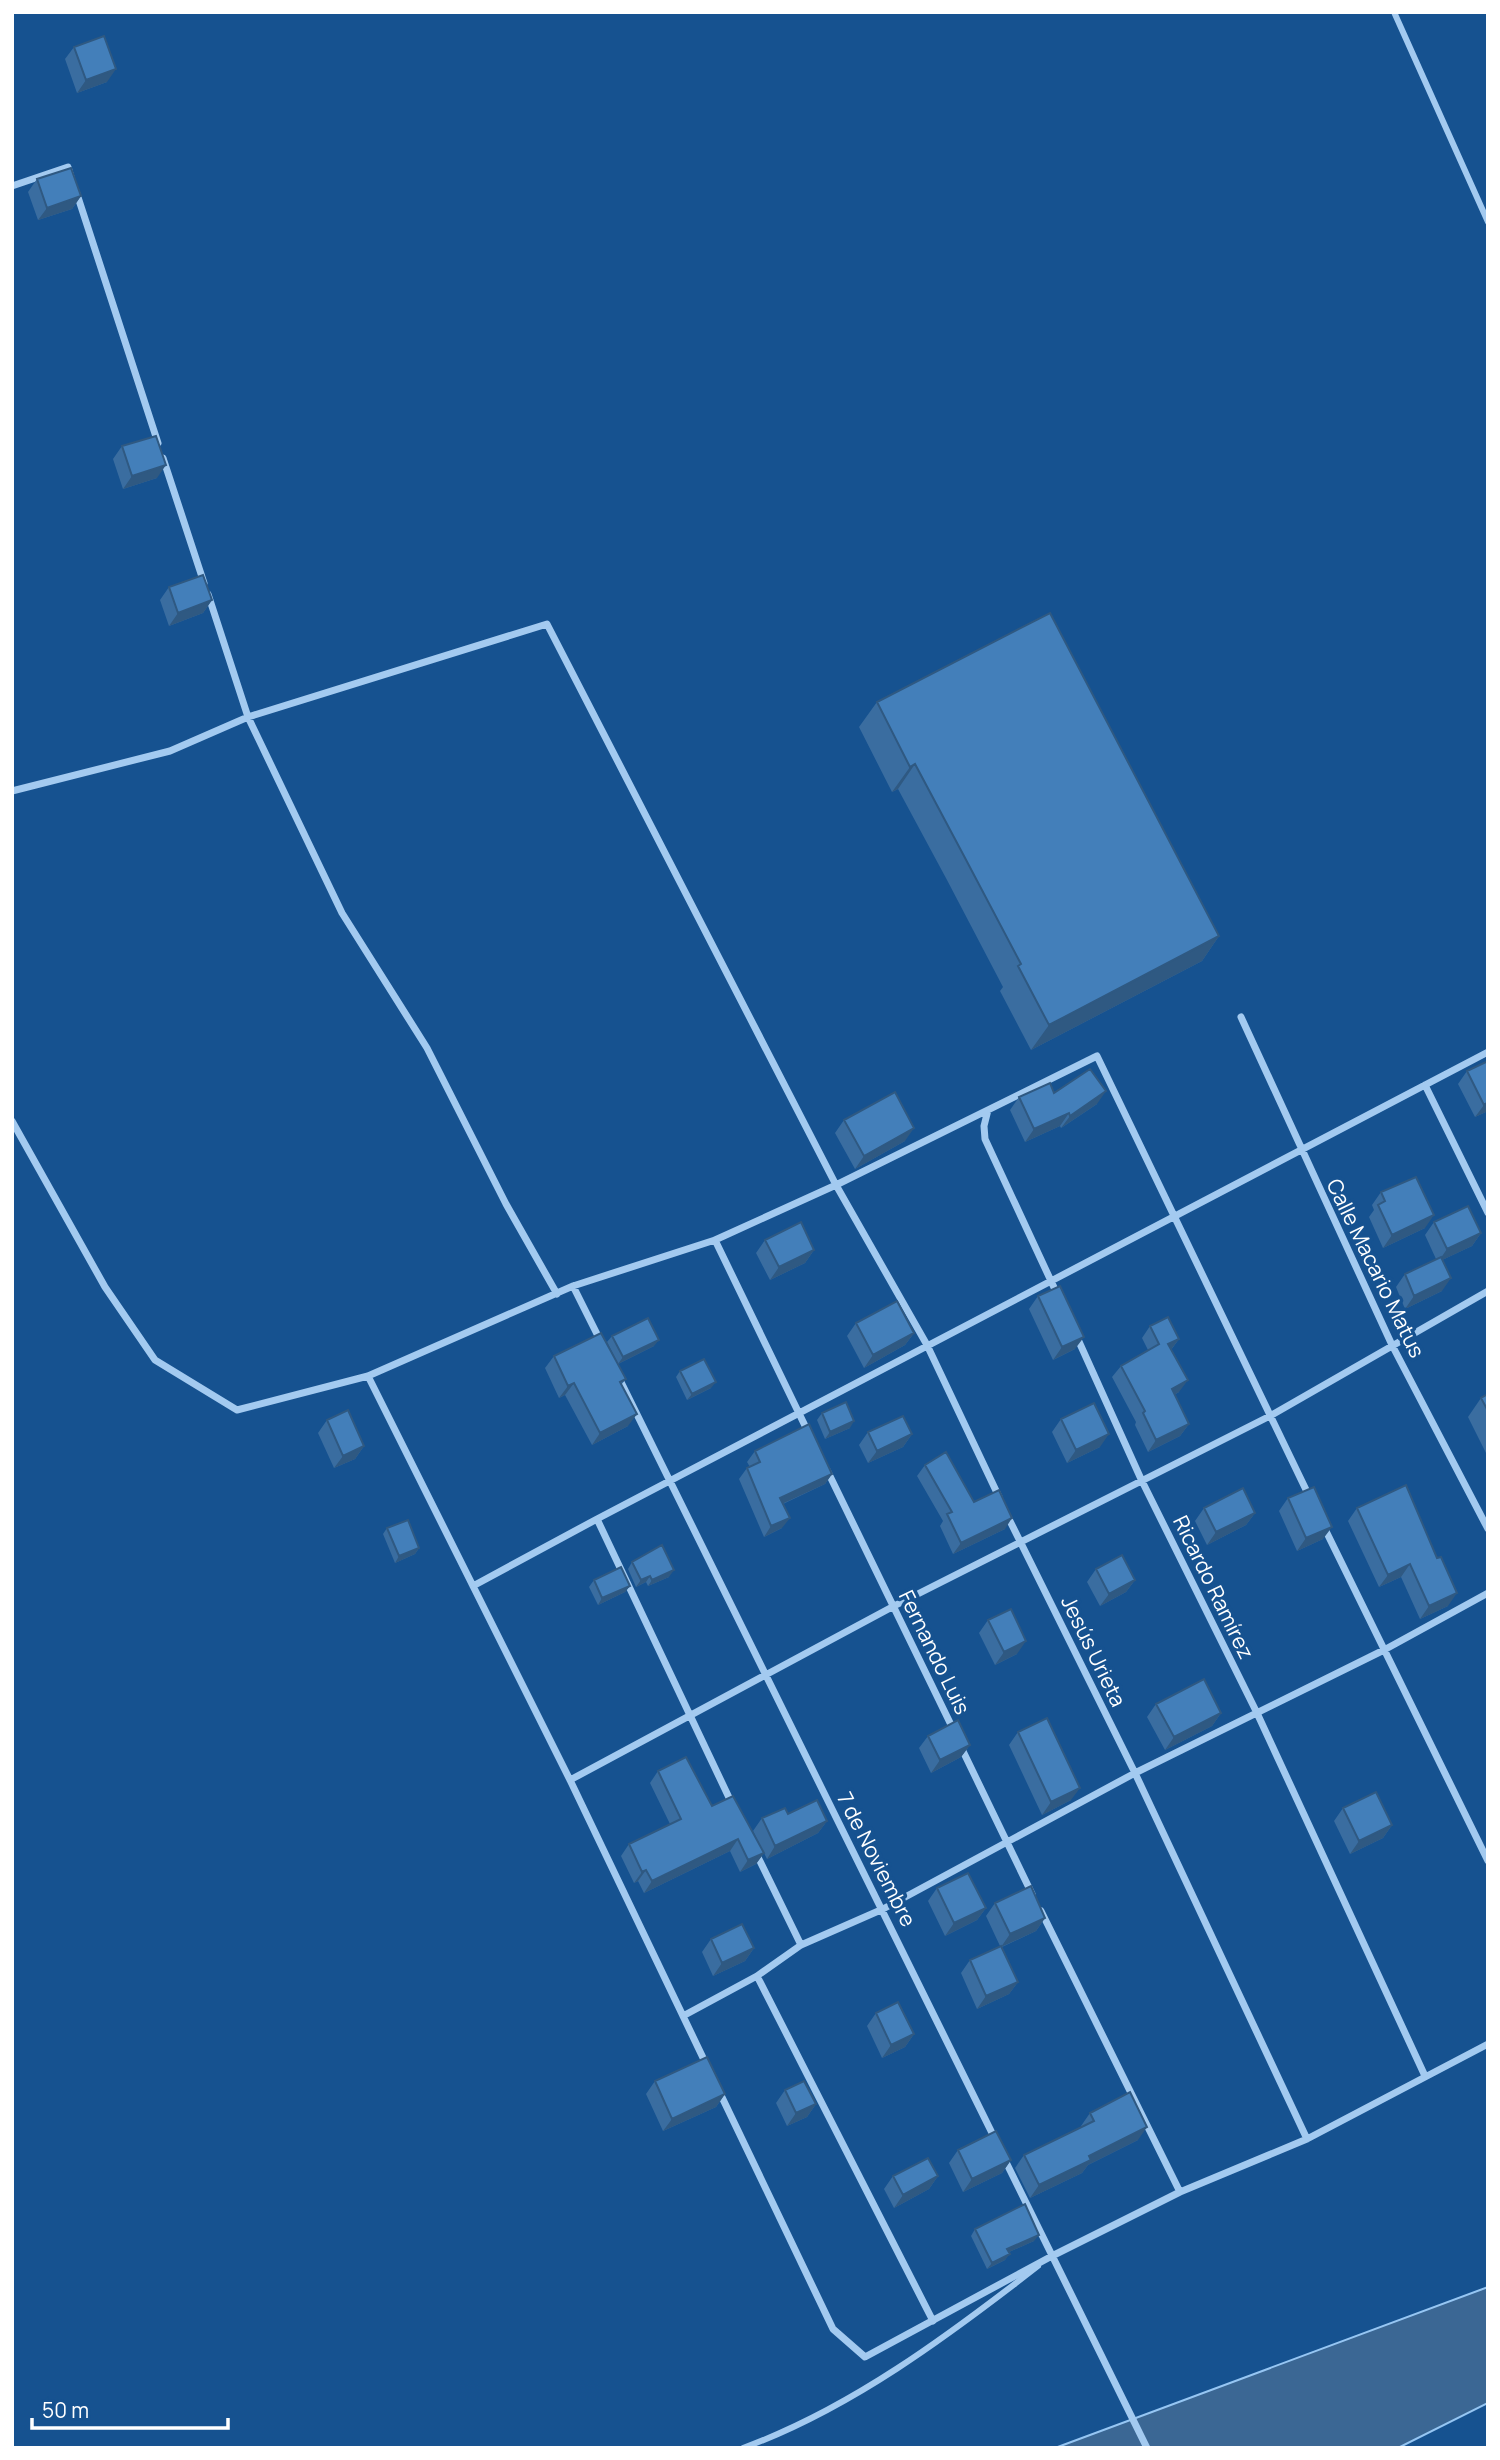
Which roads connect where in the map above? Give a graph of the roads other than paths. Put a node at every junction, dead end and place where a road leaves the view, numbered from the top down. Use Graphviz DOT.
graph roads {
  1 [pos="1394,12"];
  2 [pos="12,186"];
  3 [pos="1488,222"];
  4 [pos="248,717"];
  5 [pos="12,791"];
  6 [pos="1241,1017"];
  7 [pos="1488,1052"];
  8 [pos="1425,1085"];
  9 [pos="988,1110"];
  10 [pos="12,1121"];
  11 [pos="1300,1150"];
  12 [pos="836,1185"];
  13 [pos="1488,1213"];
  14 [pos="1176,1215"];
  15 [pos="715,1240"];
  16 [pos="1051,1281"];
  17 [pos="573,1286"];
  18 [pos="1488,1291"];
  19 [pos="557,1294"];
  20 [pos="1062,1306"];
  21 [pos="1073,1330"];
  22 [pos="928,1345"];
  23 [pos="1392,1345"];
  24 [pos="603,1347"];
  25 [pos="615,1371"];
  26 [pos="369,1377"];
  27 [pos="799,1413"];
  28 [pos="1270,1416"];
  29 [pos="811,1437"];
  30 [pos="822,1461"];
  31 [pos="1141,1479"];
  32 [pos="670,1480"];
  33 [pos="1312,1502"];
  34 [pos="1318,1514"];
  35 [pos="597,1519"];
  36 [pos="1488,1529"];
  37 [pos="1019,1541"];
  38 [pos="473,1586"];
  39 [pos="1488,1593"];
  40 [pos="894,1606"];
  41 [pos="1384,1650"];
  42 [pos="765,1674"];
  43 [pos="1257,1713"];
  44 [pos="690,1717"];
  45 [pos="1135,1773"];
  46 [pos="570,1780"];
  47 [pos="737,1813"];
  48 [pos="748,1837"];
  49 [pos="1008,1844"];
  50 [pos="1488,1861"];
  51 [pos="883,1909"];
  52 [pos="801,1945"];
  53 [pos="757,1976"];
  54 [pos="683,2016"];
  55 [pos="1488,2044"];
  56 [pos="1425,2076"];
  57 [pos="1307,2138"];
  58 [pos="1180,2192"];
  59 [pos="1052,2256"];
  60 [pos="933,2321"];
  61 [pos="743,2448"];
  62 [pos="1147,2448"];
  1 -- 3 [label="street"];
  2 -- 4 [label="street"];
  4 -- 5 [label="street"];
  4 -- 12 [label="street, Jesús Urieta"];
  4 -- 19 [label="street"];
  6 -- 11 [label="street, Calle Macario Matus"];
  7 -- 8 [label="street"];
  8 -- 11 [label="street"];
  8 -- 13 [label="street"];
  9 -- 12 [label="street"];
  9 -- 14 [label="street"];
  9 -- 16 [label="street"];
  10 -- 26 [label="street"];
  11 -- 14 [label="street"];
  11 -- 23 [label="street, Calle Macario Matus"];
  12 -- 15 [label="street"];
  12 -- 22 [label="street, Jesús Urieta"];
  14 -- 16 [label="street"];
  14 -- 28 [label="street"];
  15 -- 17 [label="street"];
  15 -- 27 [label="street"];
  16 -- 20 [label="street"];
  16 -- 22 [label="street"];
  17 -- 19 [label="street"];
  17 -- 24 [label="street"];
  18 -- 23 [label="street"];
  19 -- 26 [label="street"];
  21 -- 31 [label="street, Ricardo Ramírez"];
  22 -- 27 [label="street"];
  22 -- 37 [label="street, Jesús Urieta"];
  23 -- 28 [label="street"];
  23 -- 36 [label="street, Calle Macario Matus"];
  25 -- 32 [label="street, 7 de Noviembre"];
  26 -- 38 [label="street"];
  27 -- 29 [label="street"];
  27 -- 32 [label="street"];
  28 -- 31 [label="street"];
  28 -- 33 [label="street"];
  30 -- 40 [label="street, Fernando Luis"];
  31 -- 37 [label="street"];
  31 -- 43 [label="street, Ricardo Ramírez"];
  32 -- 35 [label="street"];
  32 -- 42 [label="street, 7 de Noviembre"];
  34 -- 41 [label="street"];
  35 -- 38 [label="street"];
  35 -- 44 [label="street"];
  37 -- 40 [label="street"];
  37 -- 45 [label="street, Jesús Urieta"];
  38 -- 46 [label="street"];
  39 -- 41 [label="street"];
  40 -- 42 [label="street"];
  40 -- 49 [label="street, Fernando Luis"];
  41 -- 43 [label="street"];
  41 -- 50 [label="street"];
  42 -- 44 [label="street"];
  42 -- 51 [label="street, 7 de Noviembre"];
  43 -- 45 [label="street"];
  43 -- 56 [label="street, Ricardo Ramírez"];
  44 -- 46 [label="street"];
  44 -- 47 [label="street"];
  45 -- 49 [label="street"];
  45 -- 57 [label="street, Jesús Urieta"];
  46 -- 54 [label="street"];
  48 -- 52 [label="street"];
  49 -- 51 [label="street"];
  49 -- 58 [label="street, Fernando Luis"];
  51 -- 52 [label="street"];
  51 -- 59 [label="street, 7 de Noviembre"];
  52 -- 53 [label="street"];
  53 -- 54 [label="street"];
  53 -- 60 [label="street"];
  54 -- 60 [label="street"];
  55 -- 56 [label="street"];
  56 -- 57 [label="street"];
  57 -- 58 [label="street"];
  58 -- 59 [label="street"];
  59 -- 60 [label="street"];
  59 -- 61 [label="street"];
  59 -- 62 [label="street, 7 de Noviembre"];
}
